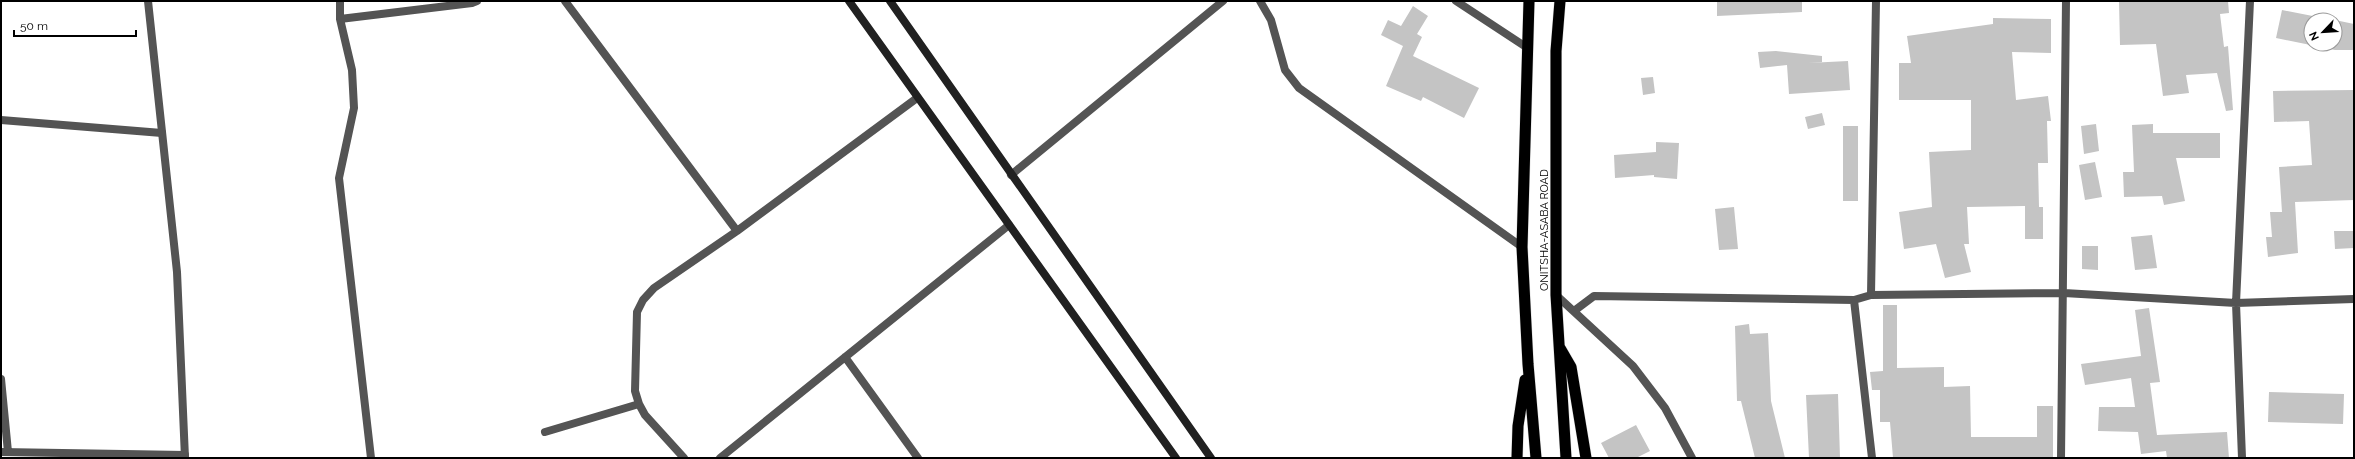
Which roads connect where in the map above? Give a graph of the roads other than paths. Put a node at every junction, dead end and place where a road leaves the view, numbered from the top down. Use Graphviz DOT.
graph roads {
  1 [pos="148,1"];
  2 [pos="340,1"];
  3 [pos="477,1"];
  4 [pos="565,1"];
  5 [pos="849,1"];
  6 [pos="890,1"];
  7 [pos="1223,1"];
  8 [pos="1260,1"];
  9 [pos="1456,1"];
  10 [pos="1529,1"];
  11 [pos="1560,1"];
  12 [pos="1876,1"];
  13 [pos="2066,1"];
  14 [pos="2250,1"];
  15 [pos="340,19"];
  16 [pos="1526,47"];
  17 [pos="917,98"];
  18 [pos="1,120"];
  19 [pos="162,133"];
  20 [pos="1011,175"];
  21 [pos="1010,225"];
  22 [pos="737,231"];
  23 [pos="1522,247"];
  24 [pos="2064,293"];
  25 [pos="1556,295"];
  26 [pos="1871,295"];
  27 [pos="2354,299"];
  28 [pos="1854,300"];
  29 [pos="2236,302"];
  30 [pos="1574,310"];
  31 [pos="1559,345"];
  32 [pos="845,357"];
  33 [pos="1528,364"];
  34 [pos="1,379"];
  35 [pos="639,404"];
  36 [pos="545,432"];
  37 [pos="4,452"];
  38 [pos="185,457"];
  39 [pos="1174,457"];
  40 [pos="371,458"];
  41 [pos="684,458"];
  42 [pos="720,458"];
  43 [pos="918,458"];
  44 [pos="1211,458"];
  45 [pos="1517,458"];
  46 [pos="1536,458"];
  47 [pos="1566,458"];
  48 [pos="1586,458"];
  49 [pos="1692,458"];
  50 [pos="1872,458"];
  51 [pos="2061,458"];
  52 [pos="2242,458"];
  1 -- 19 [label="street"];
  2 -- 15 [label="street"];
  3 -- 15 [label="street"];
  4 -- 22 [label="street"];
  5 -- 17 [label="main road"];
  6 -- 20 [label="main road"];
  7 -- 20 [label="street"];
  8 -- 23 [label="street"];
  9 -- 16 [label="street"];
  10 -- 16 [label="highway"];
  11 -- 25 [label="highway, ONITSHA-ASABA ROAD"];
  12 -- 26 [label="street"];
  13 -- 24 [label="street"];
  14 -- 29 [label="street"];
  15 -- 40 [label="street"];
  16 -- 23 [label="highway"];
  17 -- 21 [label="main road"];
  17 -- 22 [label="street"];
  18 -- 19 [label="street"];
  19 -- 38 [label="street"];
  20 -- 44 [label="main road"];
  21 -- 32 [label="street"];
  21 -- 39 [label="main road"];
  22 -- 35 [label="street"];
  23 -- 33 [label="highway"];
  24 -- 26 [label="street"];
  24 -- 29 [label="street"];
  24 -- 51 [label="street"];
  25 -- 30 [label="street"];
  25 -- 31 [label="highway, ONITSHA-ASABA ROAD"];
  26 -- 28 [label="street"];
  27 -- 29 [label="street"];
  28 -- 30 [label="street"];
  28 -- 50 [label="street"];
  29 -- 52 [label="street"];
  30 -- 49 [label="street"];
  31 -- 47 [label="highway, ONITSHA-ASABA ROAD"];
  31 -- 48 [label="highway"];
  32 -- 42 [label="street"];
  32 -- 43 [label="street"];
  33 -- 45 [label="highway"];
  33 -- 46 [label="highway"];
  34 -- 37 [label="street"];
  35 -- 36 [label="street"];
  35 -- 41 [label="street"];
  37 -- 38 [label="street"];
}
